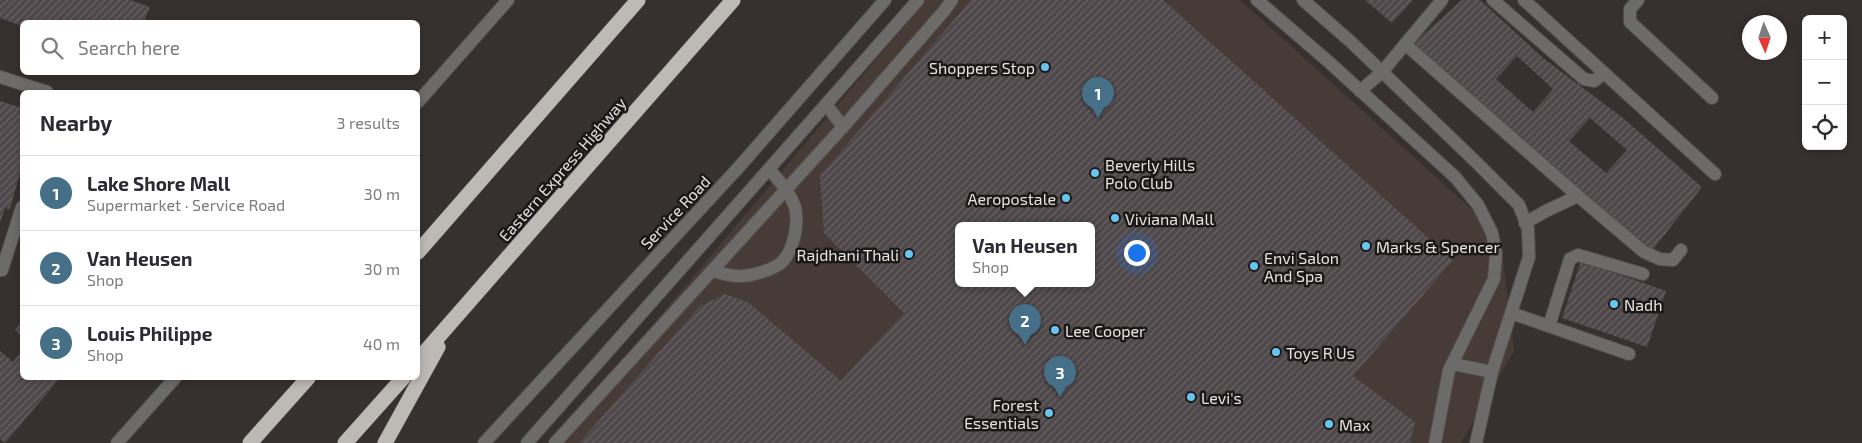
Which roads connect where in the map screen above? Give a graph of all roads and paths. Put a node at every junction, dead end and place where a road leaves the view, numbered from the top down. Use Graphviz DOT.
graph roads {
  1 [pos="508,0"];
  2 [pos="638,0"];
  3 [pos="733,0"];
  4 [pos="884,0"];
  5 [pos="918,0"];
  6 [pos="952,0"];
  7 [pos="1257,0"];
  8 [pos="1303,0"];
  9 [pos="1442,0"];
  10 [pos="1494,0"];
  11 [pos="1524,0"];
  12 [pos="1638,0"];
  13 [pos="1405,44"];
  14 [pos="1382,72"];
  15 [pos="1604,73"];
  16 [pos="0,77"];
  17 [pos="41,90"];
  18 [pos="1360,91"];
  19 [pos="1712,98"];
  20 [pos="420,100"];
  21 [pos="826,104"];
  22 [pos="843,127"];
  23 [pos="770,169"];
  24 [pos="1714,174"];
  25 [pos="786,188"];
  26 [pos="1578,196"];
  27 [pos="20,212"];
  28 [pos="1525,223"];
  29 [pos="420,250"];
  30 [pos="1681,250"];
  31 [pos="0,270"];
  32 [pos="712,271"];
  33 [pos="1643,274"];
  34 [pos="1511,313"];
  35 [pos="452,321"];
  36 [pos="1549,326"];
  37 [pos="1630,354"];
  38 [pos="420,358"];
  39 [pos="1453,364"];
  40 [pos="1492,372"];
  41 [pos="420,379"];
  42 [pos="173,380"];
  43 [pos="306,380"];
  44 [pos="400,380"];
  45 [pos="420,380"];
  46 [pos="117,443"];
  47 [pos="250,443"];
  48 [pos="345,443"];
  49 [pos="385,443"];
  50 [pos="484,443"];
  51 [pos="527,443"];
  52 [pos="555,443"];
  53 [pos="1434,443"];
  54 [pos="1476,443"];
  1 -- 20 [label="street"];
  2 -- 29 [label="highway"];
  3 -- 35 [label="highway, Eastern Express Highway"];
  4 -- 50 [label="street, Service Road"];
  5 -- 21 [label="street"];
  6 -- 22 [label="street"];
  7 -- 18 [label="street"];
  8 -- 14 [label="street"];
  9 -- 13 [label="street"];
  10 -- 15 [label="street"];
  11 -- 15 [label="street"];
  12 -- 19 [label="street"];
  13 -- 14 [label="street"];
  13 -- 26 [label="street"];
  14 -- 18 [label="street"];
  14 -- 28 [label="street"];
  15 -- 24 [label="street"];
  16 -- 17 [label="street"];
  18 -- 39 [label="street"];
  21 -- 22 [label="street"];
  21 -- 23 [label="street"];
  22 -- 25 [label="street"];
  23 -- 25 [label="street"];
  23 -- 51 [label="street"];
  25 -- 32 [label="street"];
  25 -- 32 [label="street"];
  26 -- 28 [label="street"];
  26 -- 30 [label="street"];
  27 -- 31 [label="street"];
  28 -- 34 [label="street"];
  32 -- 52 [label="street"];
  33 -- 36 [label="street"];
  34 -- 36 [label="street"];
  34 -- 40 [label="street"];
  35 -- 38 [label="highway, Eastern Express Highway"];
  35 -- 41 [label="highway"];
  36 -- 37 [label="street"];
  39 -- 40 [label="street"];
  39 -- 53 [label="street"];
  40 -- 54 [label="street"];
  42 -- 46 [label="street"];
  43 -- 47 [label="highway"];
  44 -- 48 [label="highway"];
  45 -- 49 [label="highway"];
}
